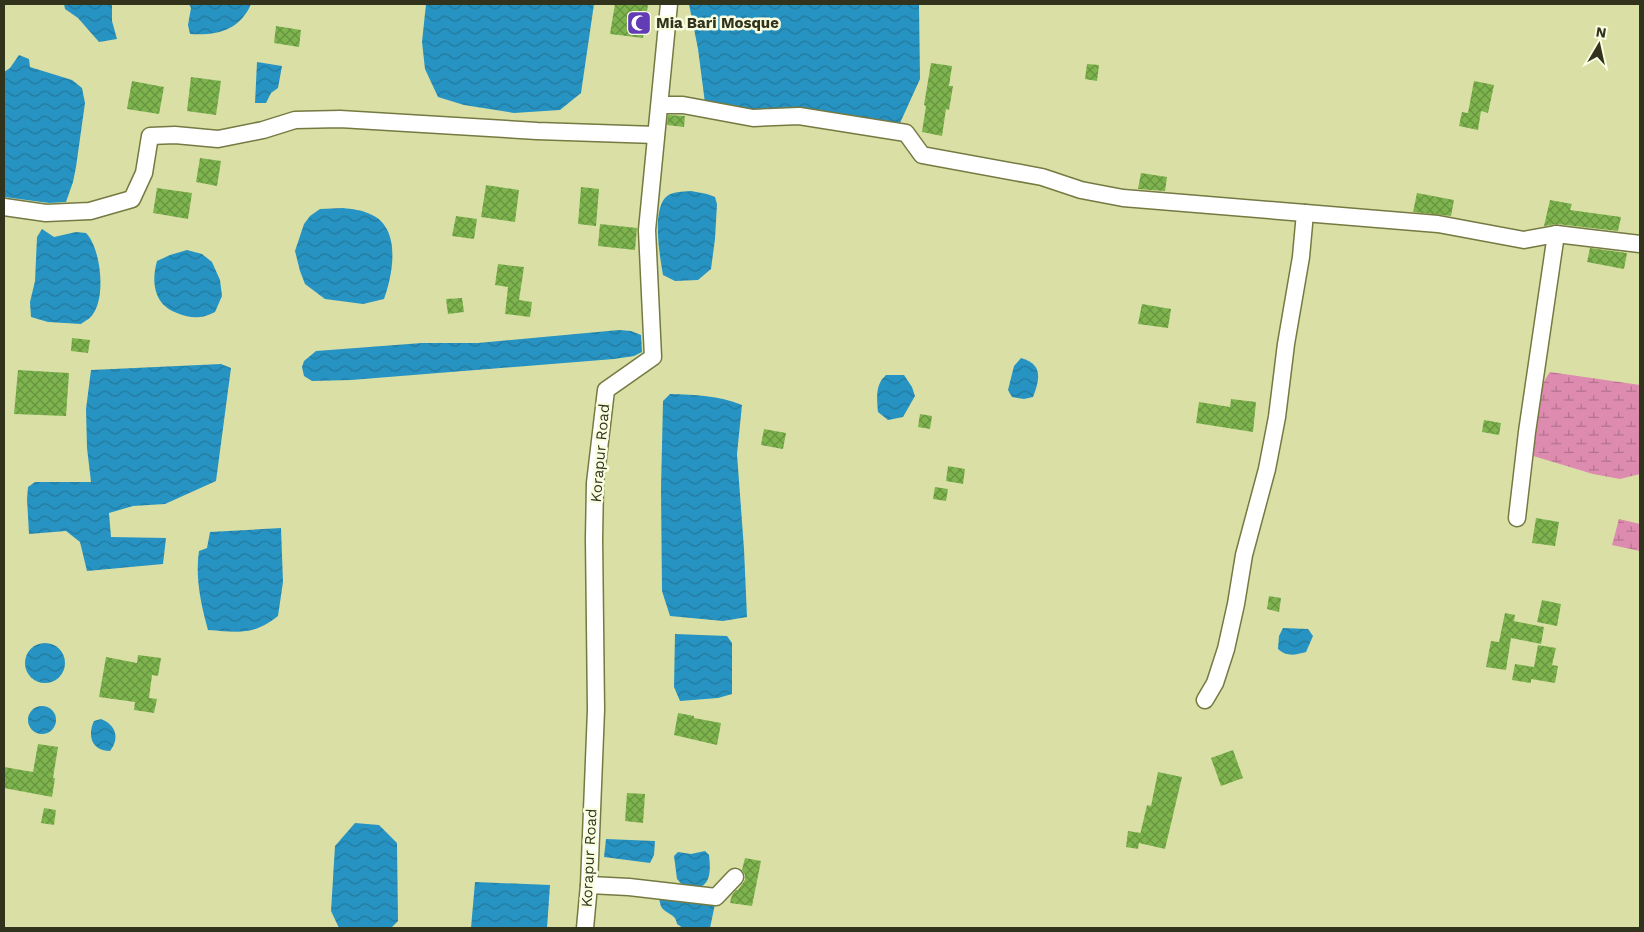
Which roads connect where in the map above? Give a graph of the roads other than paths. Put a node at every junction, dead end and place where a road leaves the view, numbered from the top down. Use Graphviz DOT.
graph roads {
  1 [pos="669,4"];
  2 [pos="660,106"];
  3 [pos="656,135"];
  4 [pos="4,207"];
  5 [pos="1305,213"];
  6 [pos="1556,234"];
  7 [pos="1640,244"];
  8 [pos="1517,518"];
  9 [pos="1205,700"];
  10 [pos="735,877"];
  11 [pos="589,886"];
  12 [pos="585,928"];
  1 -- 2 [label="street, Korapur Road"];
  2 -- 3 [label="street, Korapur Road"];
  2 -- 5 [label="street"];
  3 -- 4 [label="street"];
  3 -- 11 [label="street, Korapur Road"];
  5 -- 6 [label="street"];
  5 -- 9 [label="street"];
  6 -- 7 [label="street"];
  6 -- 8 [label="street"];
  10 -- 11 [label="street"];
  11 -- 12 [label="street, Korapur Road"];
}
